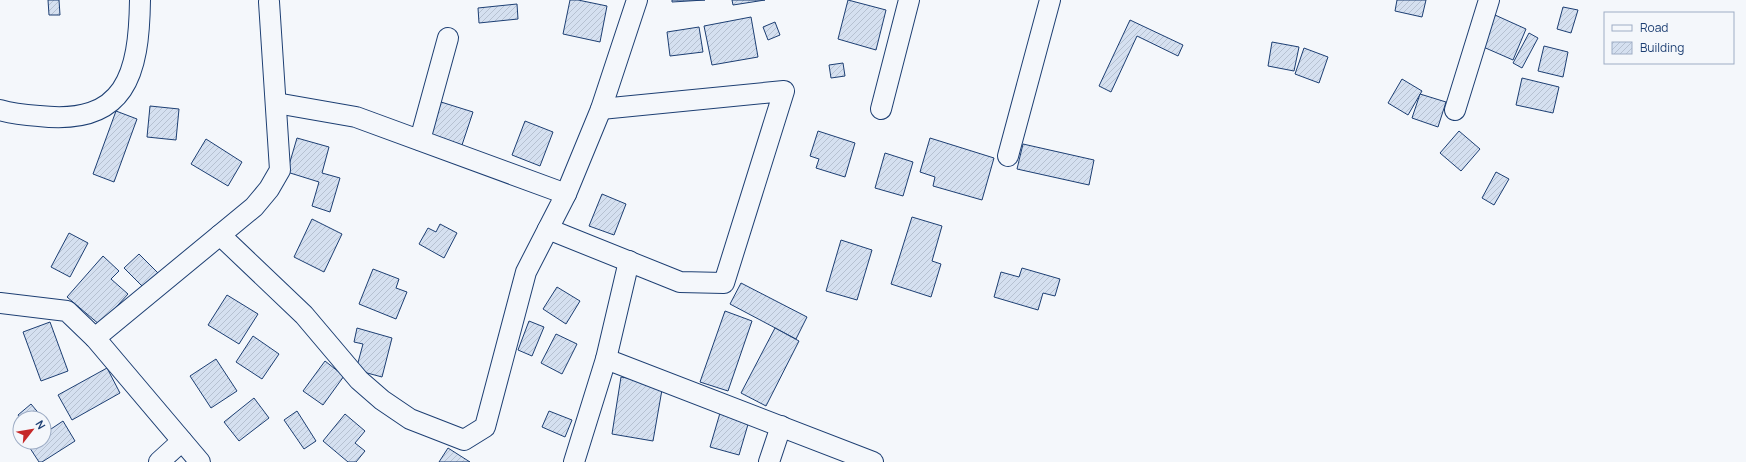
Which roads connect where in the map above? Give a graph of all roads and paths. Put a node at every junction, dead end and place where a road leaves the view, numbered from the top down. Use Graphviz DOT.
graph roads {
  1 [pos="140,0"];
  2 [pos="637,0"];
  3 [pos="909,0"];
  4 [pos="1050,0"];
  5 [pos="1489,0"];
  6 [pos="269,2"];
  7 [pos="448,38"];
  8 [pos="276,103"];
  9 [pos="601,109"];
  10 [pos="880,109"];
  11 [pos="0,110"];
  12 [pos="1455,110"];
  13 [pos="420,140"];
  14 [pos="1008,156"];
  15 [pos="566,194"];
  16 [pos="548,229"];
  17 [pos="220,235"];
  18 [pos="629,261"];
  19 [pos="0,302"];
  20 [pos="95,338"];
  21 [pos="606,359"];
  22 [pos="781,426"];
  23 [pos="182,441"];
  24 [pos="159,462"];
  25 [pos="200,462"];
  26 [pos="574,462"];
  27 [pos="769,462"];
  28 [pos="873,462"];
  1 -- 11 [label="street"];
  2 -- 9 [label="street"];
  3 -- 10 [label="street"];
  4 -- 14 [label="street"];
  5 -- 12 [label="street"];
  6 -- 8 [label="street"];
  7 -- 13 [label="street"];
  8 -- 13 [label="street"];
  8 -- 17 [label="street"];
  9 -- 15 [label="street"];
  9 -- 18 [label="street"];
  13 -- 15 [label="street"];
  15 -- 16 [label="street"];
  16 -- 17 [label="street"];
  16 -- 18 [label="street"];
  17 -- 20 [label="street"];
  18 -- 21 [label="street"];
  19 -- 20 [label="street"];
  20 -- 23 [label="street"];
  21 -- 22 [label="street"];
  21 -- 26 [label="street"];
  22 -- 27 [label="street"];
  22 -- 28 [label="street"];
  23 -- 24 [label="street"];
  23 -- 25 [label="street"];
}
